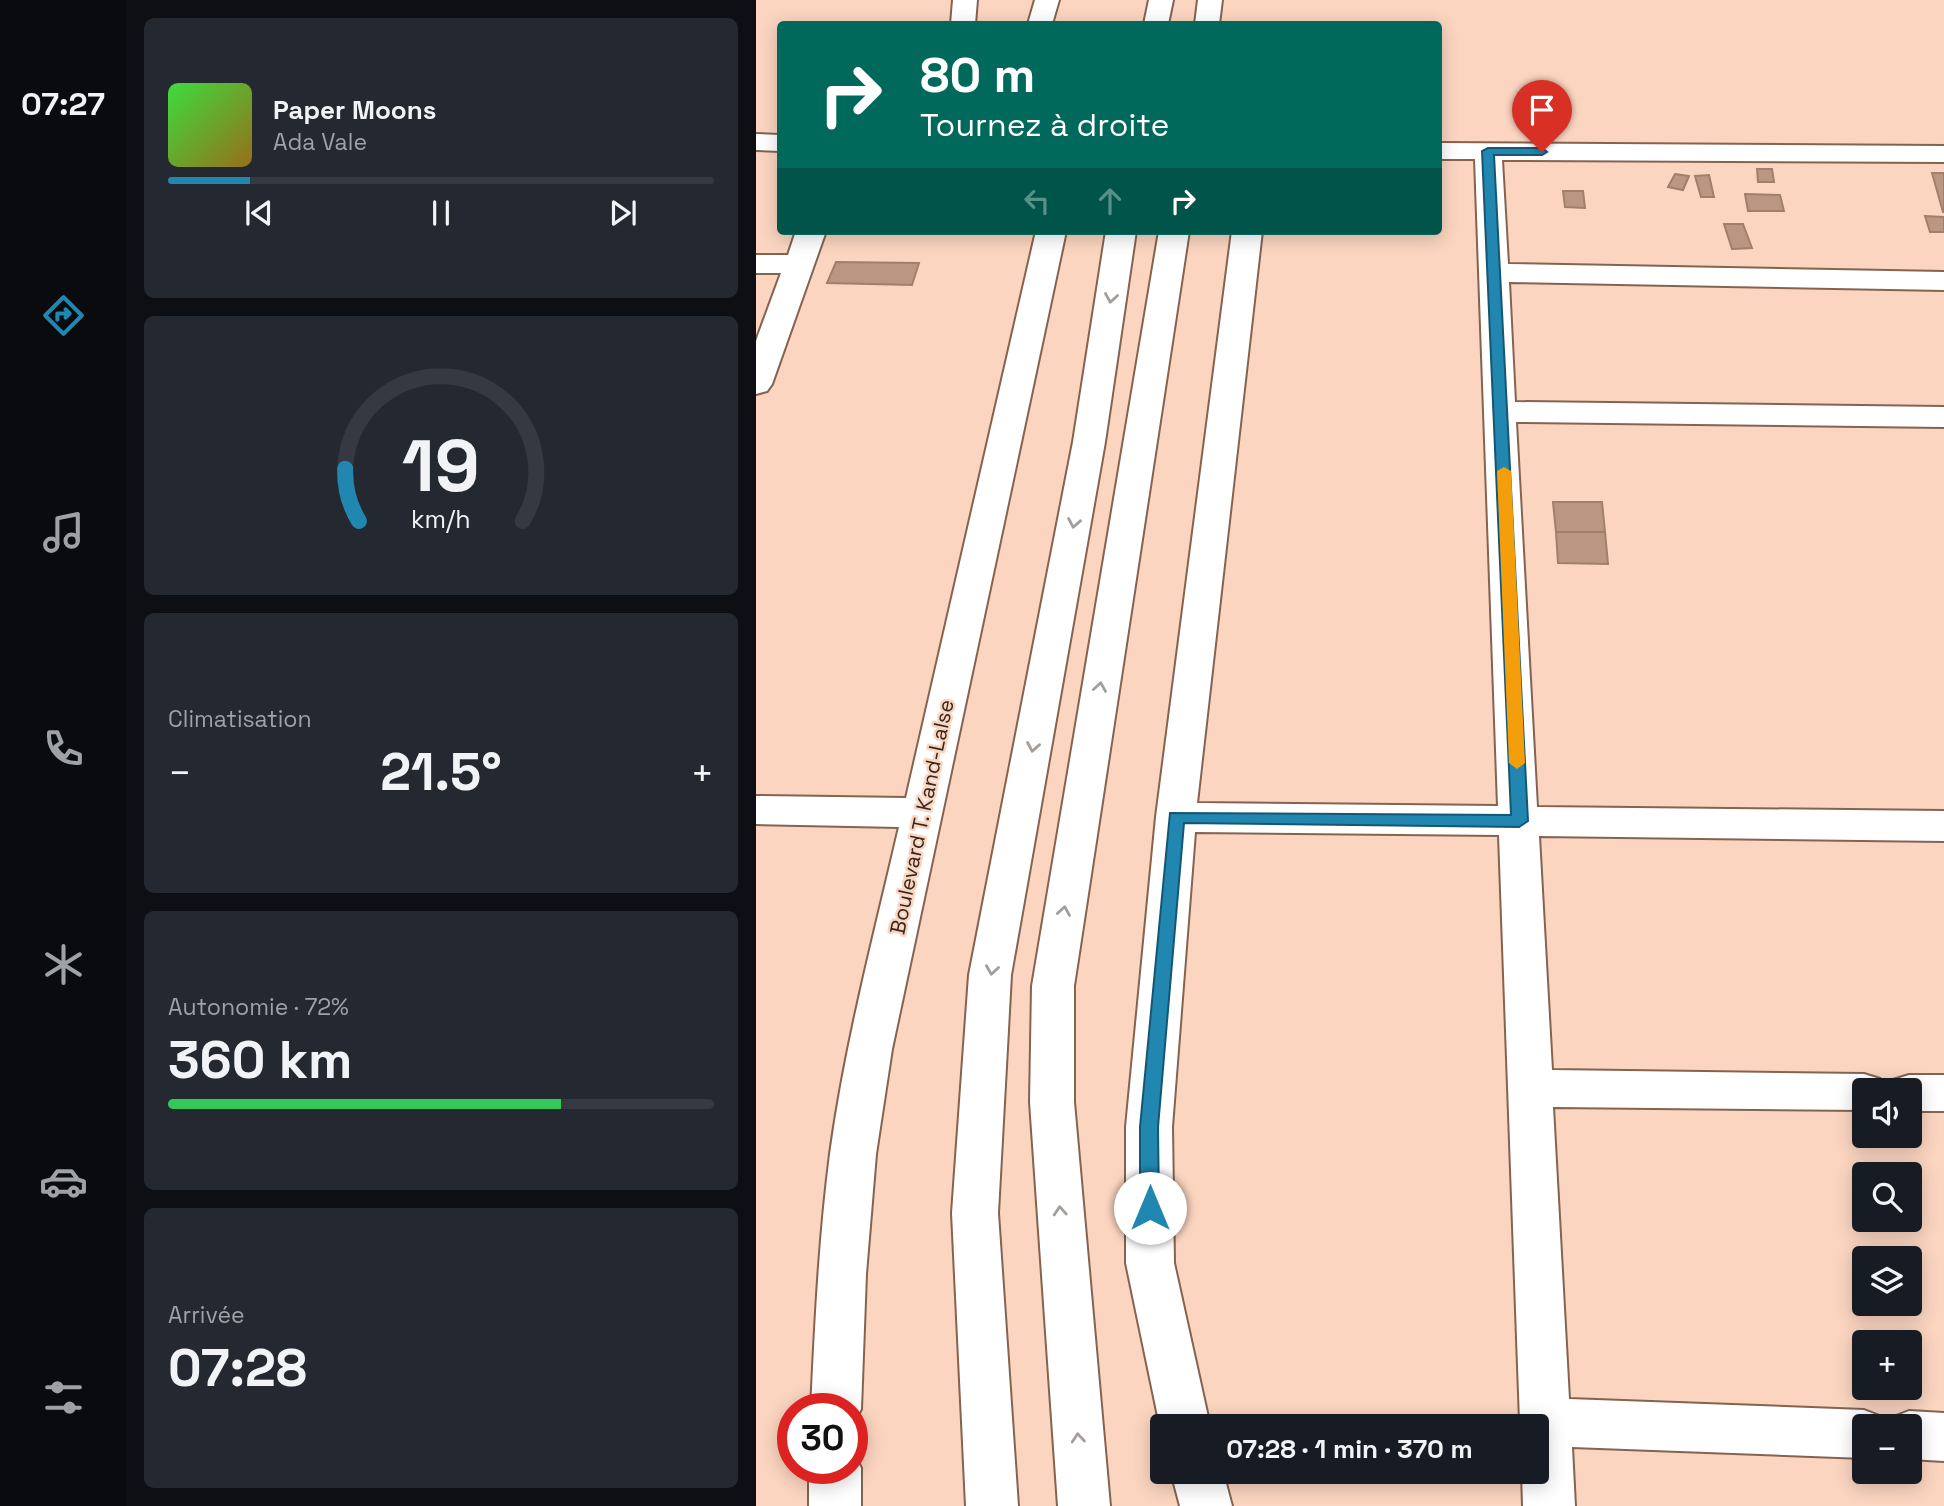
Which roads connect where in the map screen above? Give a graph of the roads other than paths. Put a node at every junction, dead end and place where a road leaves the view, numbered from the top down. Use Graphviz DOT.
graph roads {
  1 [pos="965,0"];
  2 [pos="1047,0"];
  3 [pos="1161,0"];
  4 [pos="1210,0"];
  5 [pos="963,21"];
  6 [pos="1041,21"];
  7 [pos="1157,21"];
  8 [pos="1207,21"];
  9 [pos="756,142"];
  10 [pos="777,143"];
  11 [pos="1442,151"];
  12 [pos="1488,151"];
  13 [pos="1944,154"];
  14 [pos="810,235"];
  15 [pos="1050,235"];
  16 [pos="1120,235"];
  17 [pos="1173,235"];
  18 [pos="1248,235"];
  19 [pos="756,264"];
  20 [pos="799,264"];
  21 [pos="1495,274"];
  22 [pos="1944,281"];
  23 [pos="756,384"];
  24 [pos="1501,412"];
  25 [pos="1944,416"];
  26 [pos="756,810"];
  27 [pos="922,813"];
  28 [pos="1176,817"];
  29 [pos="1519,821"];
  30 [pos="1944,826"];
  31 [pos="1531,1088"];
  32 [pos="1852,1092"];
  33 [pos="1922,1093"];
  34 [pos="1944,1093"];
  35 [pos="837,1393"];
  36 [pos="1182,1414"];
  37 [pos="1545,1414"];
  38 [pos="1549,1422"];
  39 [pos="1852,1434"];
  40 [pos="1922,1436"];
  41 [pos="1944,1437"];
  42 [pos="835,1484"];
  43 [pos="1200,1484"];
  44 [pos="1548,1484"];
  45 [pos="835,1506"];
  46 [pos="992,1506"];
  47 [pos="1084,1506"];
  48 [pos="1206,1506"];
  49 [pos="1549,1506"];
  1 -- 5 [label="street"];
  2 -- 6 [label="street"];
  3 -- 7 [label="street"];
  4 -- 8 [label="street"];
  9 -- 10 [label="street"];
  11 -- 12 [label="street"];
  12 -- 13 [label="street"];
  12 -- 21 [label="street"];
  14 -- 20 [label="street"];
  15 -- 27 [label="street, Boulevard T. Kand-Lalse"];
  16 -- 46 [label="street, one-way"];
  47 -- 17 [label="street, one-way"];
  18 -- 28 [label="street"];
  19 -- 20 [label="street"];
  20 -- 23 [label="street"];
  21 -- 22 [label="street"];
  21 -- 24 [label="street"];
  24 -- 25 [label="street"];
  24 -- 29 [label="street"];
  26 -- 27 [label="street"];
  27 -- 35 [label="street, Boulevard T. Kand-Lalse"];
  28 -- 29 [label="street"];
  28 -- 36 [label="street"];
  29 -- 30 [label="street"];
  29 -- 31 [label="street"];
  31 -- 32 [label="street"];
  31 -- 37 [label="street"];
  33 -- 34 [label="street"];
  38 -- 39 [label="street"];
  40 -- 41 [label="street"];
  42 -- 45 [label="street"];
  43 -- 48 [label="street"];
  44 -- 49 [label="street"];
}
